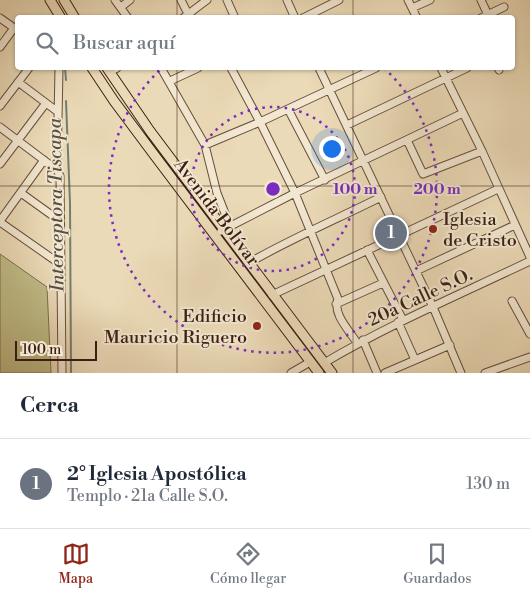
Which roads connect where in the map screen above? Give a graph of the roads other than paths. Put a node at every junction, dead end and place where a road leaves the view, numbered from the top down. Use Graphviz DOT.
graph roads {
  1 [pos="50,0"];
  2 [pos="115,0"];
  3 [pos="130,0"];
  4 [pos="181,0"];
  5 [pos="207,0"];
  6 [pos="227,0"];
  7 [pos="287,0"];
  8 [pos="408,0"];
  9 [pos="430,0"];
  10 [pos="481,0"];
  11 [pos="334,1"];
  12 [pos="66,2"];
  13 [pos="121,7"];
  14 [pos="504,7"];
  15 [pos="412,8"];
  16 [pos="59,15"];
  17 [pos="73,15"];
  18 [pos="126,15"];
  19 [pos="188,15"];
  20 [pos="189,15"];
  21 [pos="234,15"];
  22 [pos="294,15"];
  23 [pos="308,15"];
  24 [pos="416,15"];
  25 [pos="485,15"];
  26 [pos="487,15"];
  27 [pos="0,18"];
  28 [pos="15,28"];
  29 [pos="15,30"];
  30 [pos="0,47"];
  31 [pos="27,70"];
  32 [pos="59,70"];
  33 [pos="93,70"];
  34 [pos="110,70"];
  35 [pos="112,70"];
  36 [pos="162,70"];
  37 [pos="194,70"];
  38 [pos="232,70"];
  39 [pos="320,70"];
  40 [pos="372,70"];
  41 [pos="442,70"];
  42 [pos="463,70"];
  43 [pos="446,78"];
  44 [pos="170,81"];
  45 [pos="18,82"];
  46 [pos="329,89"];
  47 [pos="109,93"];
  48 [pos="46,103"];
  49 [pos="0,106"];
  50 [pos="288,109"];
  51 [pos="58,112"];
  52 [pos="463,113"];
  53 [pos="260,122"];
  54 [pos="347,126"];
  55 [pos="0,127"];
  56 [pos="19,140"];
  57 [pos="407,140"];
  58 [pos="206,146"];
  59 [pos="482,151"];
  60 [pos="44,160"];
  61 [pos="364,161"];
  62 [pos="0,164"];
  63 [pos="58,173"];
  64 [pos="325,180"];
  65 [pos="498,188"];
  66 [pos="20,193"];
  67 [pos="295,193"];
  68 [pos="381,197"];
  69 [pos="0,221"];
  70 [pos="60,221"];
  71 [pos="515,225"];
  72 [pos="227,228"];
  73 [pos="312,232"];
  74 [pos="214,234"];
  75 [pos="399,235"];
  76 [pos="367,250"];
  77 [pos="530,257"];
  78 [pos="254,260"];
  79 [pos="530,261"];
  80 [pos="60,264"];
  81 [pos="326,270"];
  82 [pos="416,271"];
  83 [pos="383,284"];
  84 [pos="272,295"];
  85 [pos="512,301"];
  86 [pos="336,304"];
  87 [pos="433,307"];
  88 [pos="401,321"];
  89 [pos="530,334"];
  90 [pos="360,341"];
  91 [pos="450,345"];
  92 [pos="530,357"];
  93 [pos="415,360"];
  94 [pos="310,362"];
  95 [pos="324,363"];
  96 [pos="62,373"];
  97 [pos="291,373"];
  98 [pos="319,373"];
  99 [pos="332,373"];
  100 [pos="377,373"];
  101 [pos="385,373"];
  102 [pos="461,373"];
  103 [pos="485,373"];
  1 -- 16 [label="main road"];
  2 -- 13 [label="street"];
  3 -- 13 [label="street"];
  4 -- 19 [label="street"];
  5 -- 20 [label="street"];
  6 -- 21 [label="street"];
  7 -- 22 [label="street"];
  8 -- 15 [label="street"];
  9 -- 15 [label="street"];
  10 -- 25 [label="street"];
  11 -- 23 [label="street"];
  12 -- 17 [label="main road"];
  13 -- 18 [label="street"];
  14 -- 26 [label="street"];
  15 -- 24 [label="street"];
  27 -- 28 [label="street"];
  29 -- 30 [label="street"];
  31 -- 45 [label="street"];
  32 -- 51 [label="street"];
  33 -- 47 [label="main road, Avenida Bolívar"];
  34 -- 47 [label="main road"];
  35 -- 72 [label="main road, Avenida Bolívar"];
  36 -- 44 [label="street"];
  37 -- 44 [label="street"];
  38 -- 53 [label="street"];
  39 -- 46 [label="street"];
  40 -- 46 [label="street"];
  41 -- 43 [label="street"];
  42 -- 43 [label="street"];
  43 -- 52 [label="street"];
  43 -- 54 [label="street"];
  44 -- 58 [label="street"];
  45 -- 48 [label="street"];
  45 -- 49 [label="street"];
  46 -- 50 [label="street"];
  46 -- 54 [label="street"];
  47 -- 74 [label="main road, Avenida Bolívar"];
  48 -- 51 [label="street"];
  48 -- 56 [label="street"];
  50 -- 53 [label="street"];
  50 -- 64 [label="street"];
  51 -- 63 [label="street"];
  52 -- 57 [label="street"];
  52 -- 59 [label="street"];
  53 -- 58 [label="street"];
  53 -- 67 [label="street"];
  54 -- 61 [label="street"];
  55 -- 56 [label="street"];
  56 -- 60 [label="street"];
  56 -- 62 [label="street"];
  57 -- 59 [label="street"];
  57 -- 61 [label="street"];
  58 -- 72 [label="street"];
  59 -- 65 [label="street"];
  60 -- 63 [label="street"];
  60 -- 66 [label="street"];
  61 -- 64 [label="street"];
  61 -- 68 [label="street"];
  63 -- 70 [label="street"];
  64 -- 67 [label="street"];
  65 -- 71 [label="street"];
  65 -- 75 [label="street"];
  66 -- 69 [label="street"];
  66 -- 70 [label="street"];
  67 -- 72 [label="street"];
  67 -- 73 [label="street"];
  68 -- 73 [label="street"];
  68 -- 75 [label="street"];
  69 -- 80 [label="street"];
  70 -- 80 [label="street"];
  71 -- 77 [label="street"];
  71 -- 82 [label="street"];
  72 -- 74 [label="street"];
  72 -- 84 [label="main road, Avenida Bolívar"];
  73 -- 78 [label="street"];
  73 -- 81 [label="street"];
  74 -- 94 [label="main road, Avenida Bolívar"];
  75 -- 76 [label="street"];
  75 -- 82 [label="street"];
  76 -- 81 [label="street"];
  76 -- 83 [label="street"];
  79 -- 87 [label="street, 20a Calle S.O."];
  80 -- 96 [label="street"];
  81 -- 84 [label="street"];
  81 -- 86 [label="street"];
  82 -- 87 [label="street"];
  83 -- 86 [label="street"];
  83 -- 88 [label="street"];
  84 -- 95 [label="main road, Avenida Bolívar"];
  85 -- 89 [label="street"];
  86 -- 90 [label="street"];
  87 -- 88 [label="street, 20a Calle S.O."];
  87 -- 91 [label="street"];
  88 -- 90 [label="street, 20a Calle S.O."];
  88 -- 93 [label="street"];
  90 -- 95 [label="street, 20a Calle S.O."];
  90 -- 100 [label="street"];
  91 -- 93 [label="street"];
  91 -- 102 [label="street"];
  92 -- 103 [label="street"];
  93 -- 101 [label="street"];
  94 -- 97 [label="street"];
  94 -- 98 [label="main road, Avenida Bolívar"];
  95 -- 99 [label="main road, Avenida Bolívar"];
}
